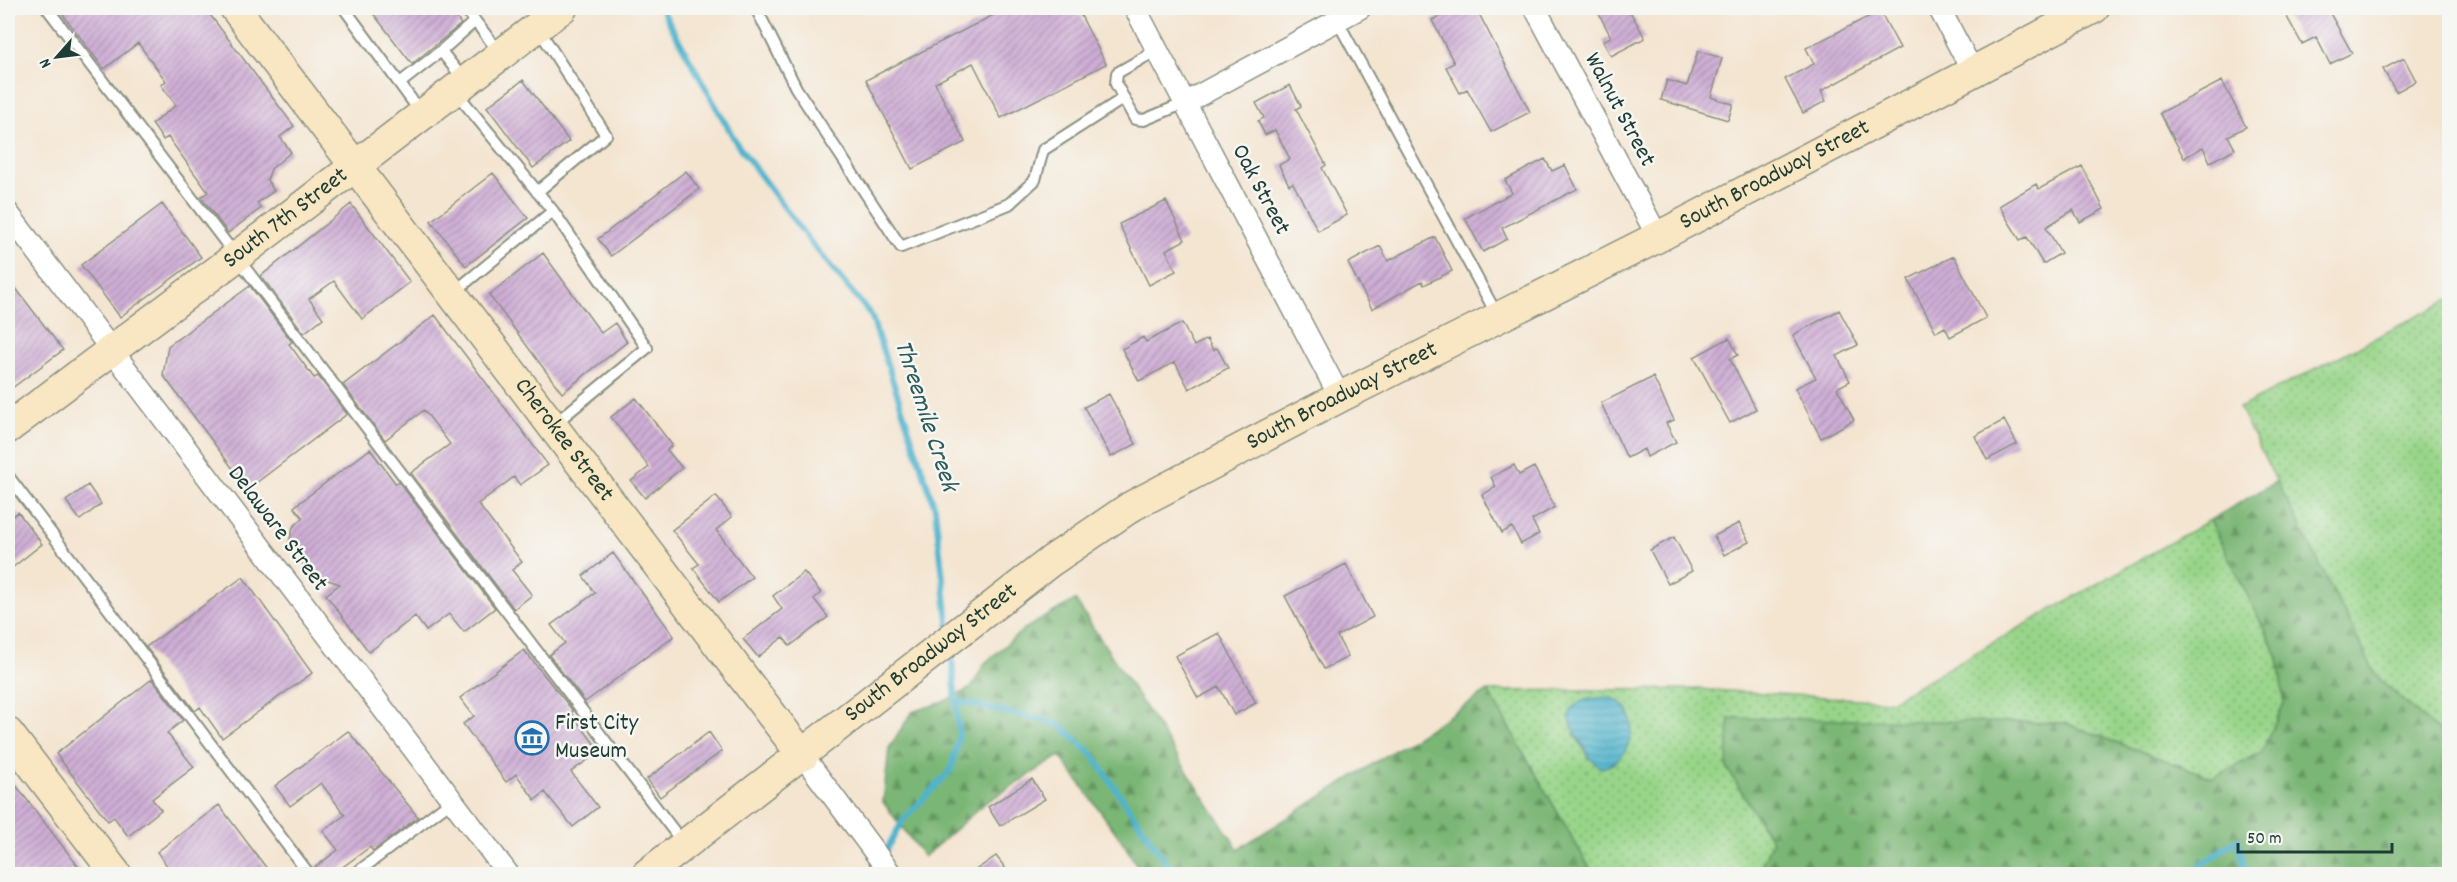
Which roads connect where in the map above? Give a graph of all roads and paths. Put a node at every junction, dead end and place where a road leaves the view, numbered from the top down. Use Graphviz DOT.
graph roads {
  1 [pos="47,8"];
  2 [pos="236,8"];
  3 [pos="344,8"];
  4 [pos="465,8"];
  5 [pos="756,8"];
  6 [pos="1135,8"];
  7 [pos="1360,8"];
  8 [pos="1535,8"];
  9 [pos="1939,8"];
  10 [pos="2094,8"];
  11 [pos="552,16"];
  12 [pos="1337,20"];
  13 [pos="475,21"];
  14 [pos="1157,50"];
  15 [pos="441,51"];
  16 [pos="501,55"];
  17 [pos="1974,72"];
  18 [pos="399,83"];
  19 [pos="461,87"];
  20 [pos="1124,98"];
  21 [pos="1185,103"];
  22 [pos="423,115"];
  23 [pos="355,166"];
  24 [pos="537,192"];
  25 [pos="553,211"];
  26 [pos="8,213"];
  27 [pos="1658,237"];
  28 [pos="237,257"];
  29 [pos="453,293"];
  30 [pos="1498,318"];
  31 [pos="111,351"];
  32 [pos="1340,397"];
  33 [pos="552,425"];
  34 [pos="8,428"];
  35 [pos="8,476"];
  36 [pos="8,733"];
  37 [pos="802,756"];
  38 [pos="451,801"];
  39 [pos="685,846"];
  40 [pos="116,874"];
  41 [pos="309,874"];
  42 [pos="355,874"];
  43 [pos="508,874"];
  44 [pos="647,874"];
  45 [pos="891,874"];
  1 -- 28 [label="lane"];
  2 -- 23 [label="street, Cherokee Street"];
  3 -- 18 [label="lane"];
  4 -- 13 [label="lane"];
  5 -- 20 [label="lane"];
  6 -- 14 [label="street, Oak Street"];
  7 -- 12 [label="street"];
  8 -- 27 [label="street, Walnut Street"];
  9 -- 17 [label="street"];
  10 -- 17 [label="street, South Broadway Street"];
  11 -- 16 [label="street, South 7th Street"];
  11 -- 24 [label="lane"];
  12 -- 21 [label="street"];
  12 -- 30 [label="lane"];
  13 -- 15 [label="lane"];
  13 -- 16 [label="lane"];
  14 -- 20 [label="lane"];
  14 -- 21 [label="street, Oak Street"];
  15 -- 18 [label="lane"];
  15 -- 19 [label="lane"];
  16 -- 19 [label="street, South 7th Street"];
  17 -- 27 [label="street, South Broadway Street"];
  18 -- 22 [label="lane"];
  19 -- 22 [label="street, South 7th Street"];
  19 -- 24 [label="lane"];
  20 -- 21 [label="lane"];
  21 -- 32 [label="street, Oak Street"];
  22 -- 23 [label="street, South 7th Street"];
  23 -- 28 [label="street, South 7th Street"];
  23 -- 29 [label="street, Cherokee Street"];
  24 -- 25 [label="lane"];
  25 -- 29 [label="lane"];
  25 -- 33 [label="lane"];
  26 -- 31 [label="street, Delaware Street"];
  27 -- 30 [label="street, South Broadway Street"];
  28 -- 31 [label="street, South 7th Street"];
  28 -- 39 [label="lane"];
  29 -- 33 [label="street, Cherokee Street"];
  30 -- 32 [label="street, South Broadway Street"];
  31 -- 34 [label="street, South 7th Street"];
  31 -- 38 [label="street, Delaware Street"];
  32 -- 37 [label="street, South Broadway Street"];
  33 -- 37 [label="street, Cherokee Street"];
  35 -- 41 [label="lane"];
  36 -- 40 [label="street"];
  37 -- 39 [label="street, South Broadway Street"];
  37 -- 45 [label="street, Cherokee Street"];
  38 -- 42 [label="lane"];
  38 -- 43 [label="street, Delaware Street"];
  39 -- 44 [label="street, South Broadway Street"];
}
